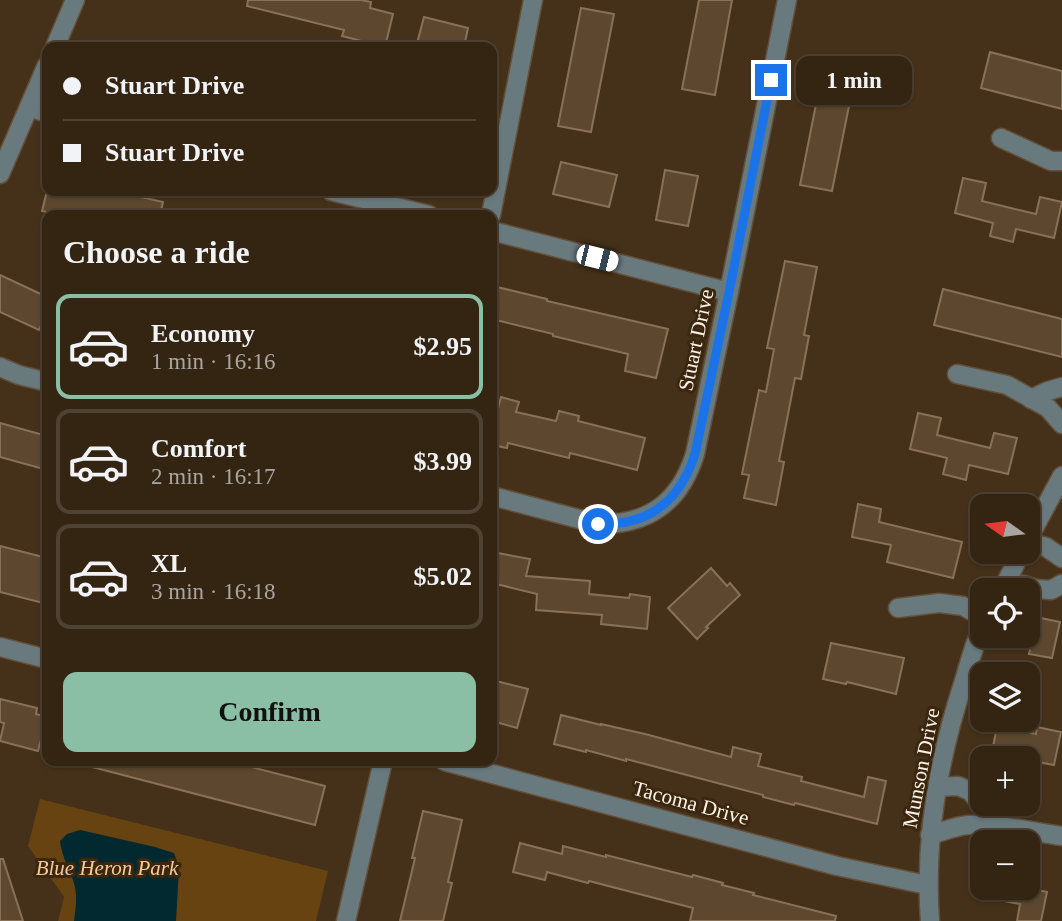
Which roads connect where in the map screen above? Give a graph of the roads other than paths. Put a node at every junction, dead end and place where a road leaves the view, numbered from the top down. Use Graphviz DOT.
graph roads {
  1 [pos="75,0"];
  2 [pos="533,0"];
  3 [pos="787,0"];
  4 [pos="57,42"];
  5 [pos="42,77"];
  6 [pos="29,107"];
  7 [pos="42,111"];
  8 [pos="1001,138"];
  9 [pos="1062,161"];
  10 [pos="0,174"];
  11 [pos="497,184"];
  12 [pos="351,196"];
  13 [pos="409,210"];
  14 [pos="497,232"];
  15 [pos="729,292"];
  16 [pos="0,367"];
  17 [pos="957,374"];
  18 [pos="42,381"];
  19 [pos="1062,387"];
  20 [pos="1031,399"];
  21 [pos="1062,424"];
  22 [pos="1062,476"];
  23 [pos="497,497"];
  24 [pos="1040,517"];
  25 [pos="1040,545"];
  26 [pos="1062,558"];
  27 [pos="1062,584"];
  28 [pos="1040,589"];
  29 [pos="898,608"];
  30 [pos="970,610"];
  31 [pos="0,647"];
  32 [pos="975,648"];
  33 [pos="42,658"];
  34 [pos="382,766"];
  35 [pos="463,766"];
  36 [pos="938,787"];
  37 [pos="1002,825"];
  38 [pos="930,835"];
  39 [pos="1062,836"];
  40 [pos="927,885"];
  41 [pos="346,921"];
  42 [pos="930,921"];
  1 -- 4 [label="street"];
  2 -- 11 [label="street"];
  3 -- 15 [label="street, Stuart Drive"];
  5 -- 6 [label="street"];
  6 -- 7 [label="street"];
  6 -- 10 [label="street"];
  8 -- 9 [label="street"];
  12 -- 13 [label="street"];
  14 -- 15 [label="street"];
  15 -- 23 [label="street, Stuart Drive"];
  16 -- 18 [label="street"];
  17 -- 20 [label="street"];
  19 -- 20 [label="street"];
  20 -- 21 [label="street"];
  22 -- 24 [label="street"];
  25 -- 26 [label="street"];
  27 -- 28 [label="street"];
  29 -- 30 [label="street"];
  31 -- 33 [label="street"];
  32 -- 36 [label="street, Munson Drive"];
  34 -- 41 [label="street"];
  35 -- 40 [label="street, Tacoma Drive"];
  36 -- 37 [label="street"];
  36 -- 38 [label="street, Munson Drive"];
  37 -- 38 [label="street"];
  37 -- 39 [label="street"];
  38 -- 40 [label="street, Munson Drive"];
  40 -- 42 [label="street, Munson Drive"];
}
